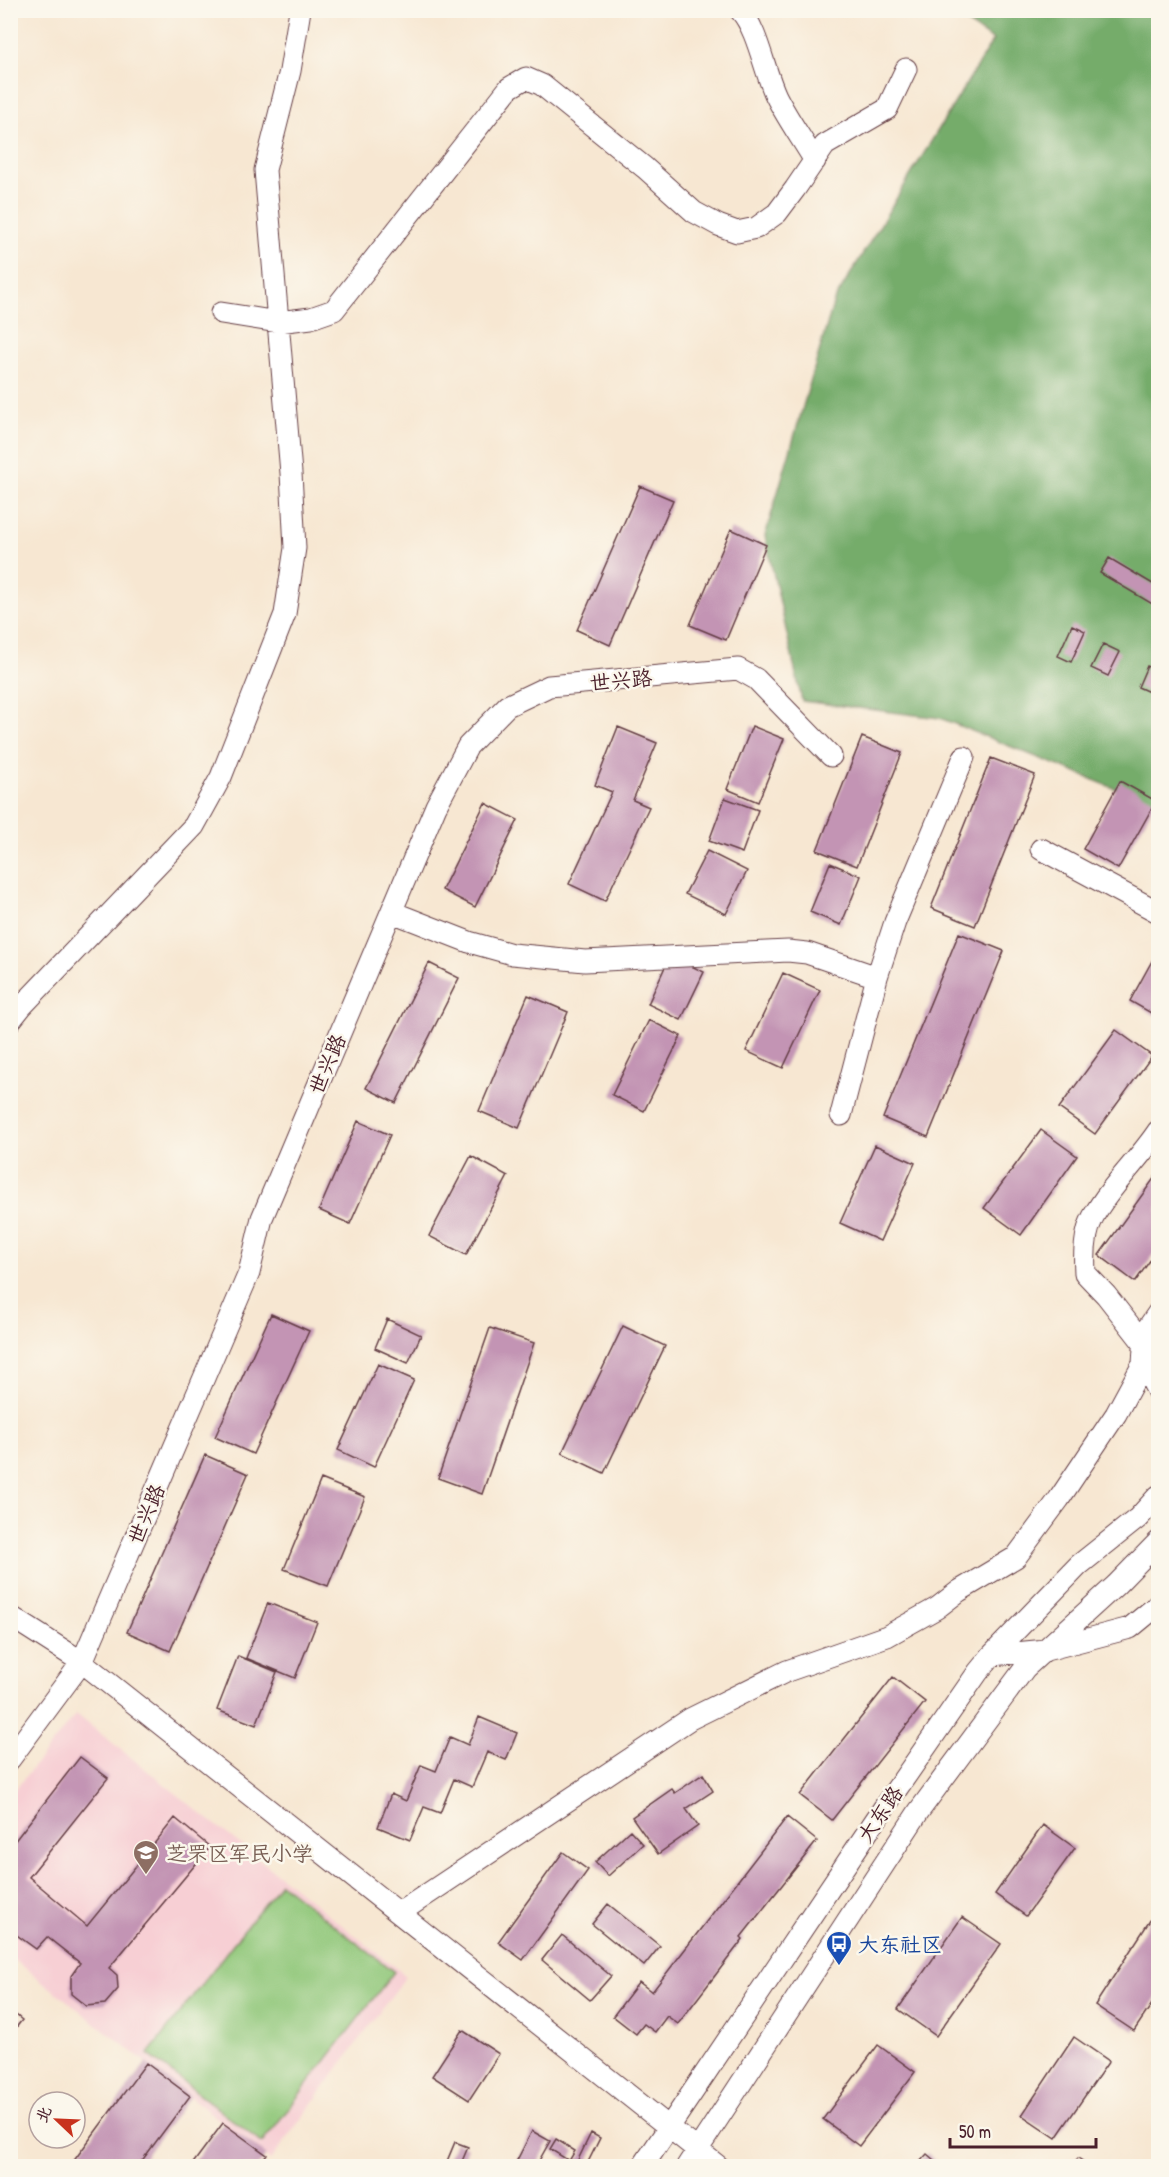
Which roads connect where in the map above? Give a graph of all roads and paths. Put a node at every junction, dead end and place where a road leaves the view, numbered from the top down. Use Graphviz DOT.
graph roads {
  1 [pos="300,10"];
  2 [pos="740,10"];
  3 [pos="906,69"];
  4 [pos="815,161"];
  5 [pos="221,313"];
  6 [pos="278,322"];
  7 [pos="831,756"];
  8 [pos="964,758"];
  9 [pos="1041,849"];
  10 [pos="392,912"];
  11 [pos="1158,912"];
  12 [pos="877,977"];
  13 [pos="10,1021"];
  14 [pos="841,1115"];
  15 [pos="1158,1131"];
  16 [pos="1158,1312"];
  17 [pos="1144,1355"];
  18 [pos="1158,1392"];
  19 [pos="1158,1496"];
  20 [pos="1158,1542"];
  21 [pos="1158,1605"];
  22 [pos="10,1616"];
  23 [pos="1046,1650"];
  24 [pos="992,1655"];
  25 [pos="82,1662"];
  26 [pos="10,1759"];
  27 [pos="399,1913"];
  28 [pos="692,2158"];
  29 [pos="643,2166"];
  30 [pos="718,2166"];
  1 -- 6 [label="street"];
  2 -- 4 [label="street"];
  3 -- 4 [label="street"];
  4 -- 6 [label="street"];
  5 -- 6 [label="street"];
  6 -- 13 [label="street"];
  7 -- 10 [label="street, 世兴路"];
  8 -- 12 [label="street"];
  9 -- 11 [label="street"];
  10 -- 12 [label="street"];
  10 -- 25 [label="street, 世兴路"];
  12 -- 14 [label="street"];
  15 -- 17 [label="street"];
  16 -- 17 [label="street"];
  17 -- 18 [label="street"];
  17 -- 27 [label="street"];
  19 -- 24 [label="street, 大东路"];
  20 -- 23 [label="street, 大东路"];
  21 -- 23 [label="street"];
  22 -- 25 [label="street"];
  23 -- 24 [label="street"];
  23 -- 28 [label="street, 大东路"];
  24 -- 29 [label="street, 大东路"];
  25 -- 26 [label="street, 世兴路"];
  25 -- 27 [label="street"];
  27 -- 28 [label="street"];
  28 -- 30 [label="street"];
}
